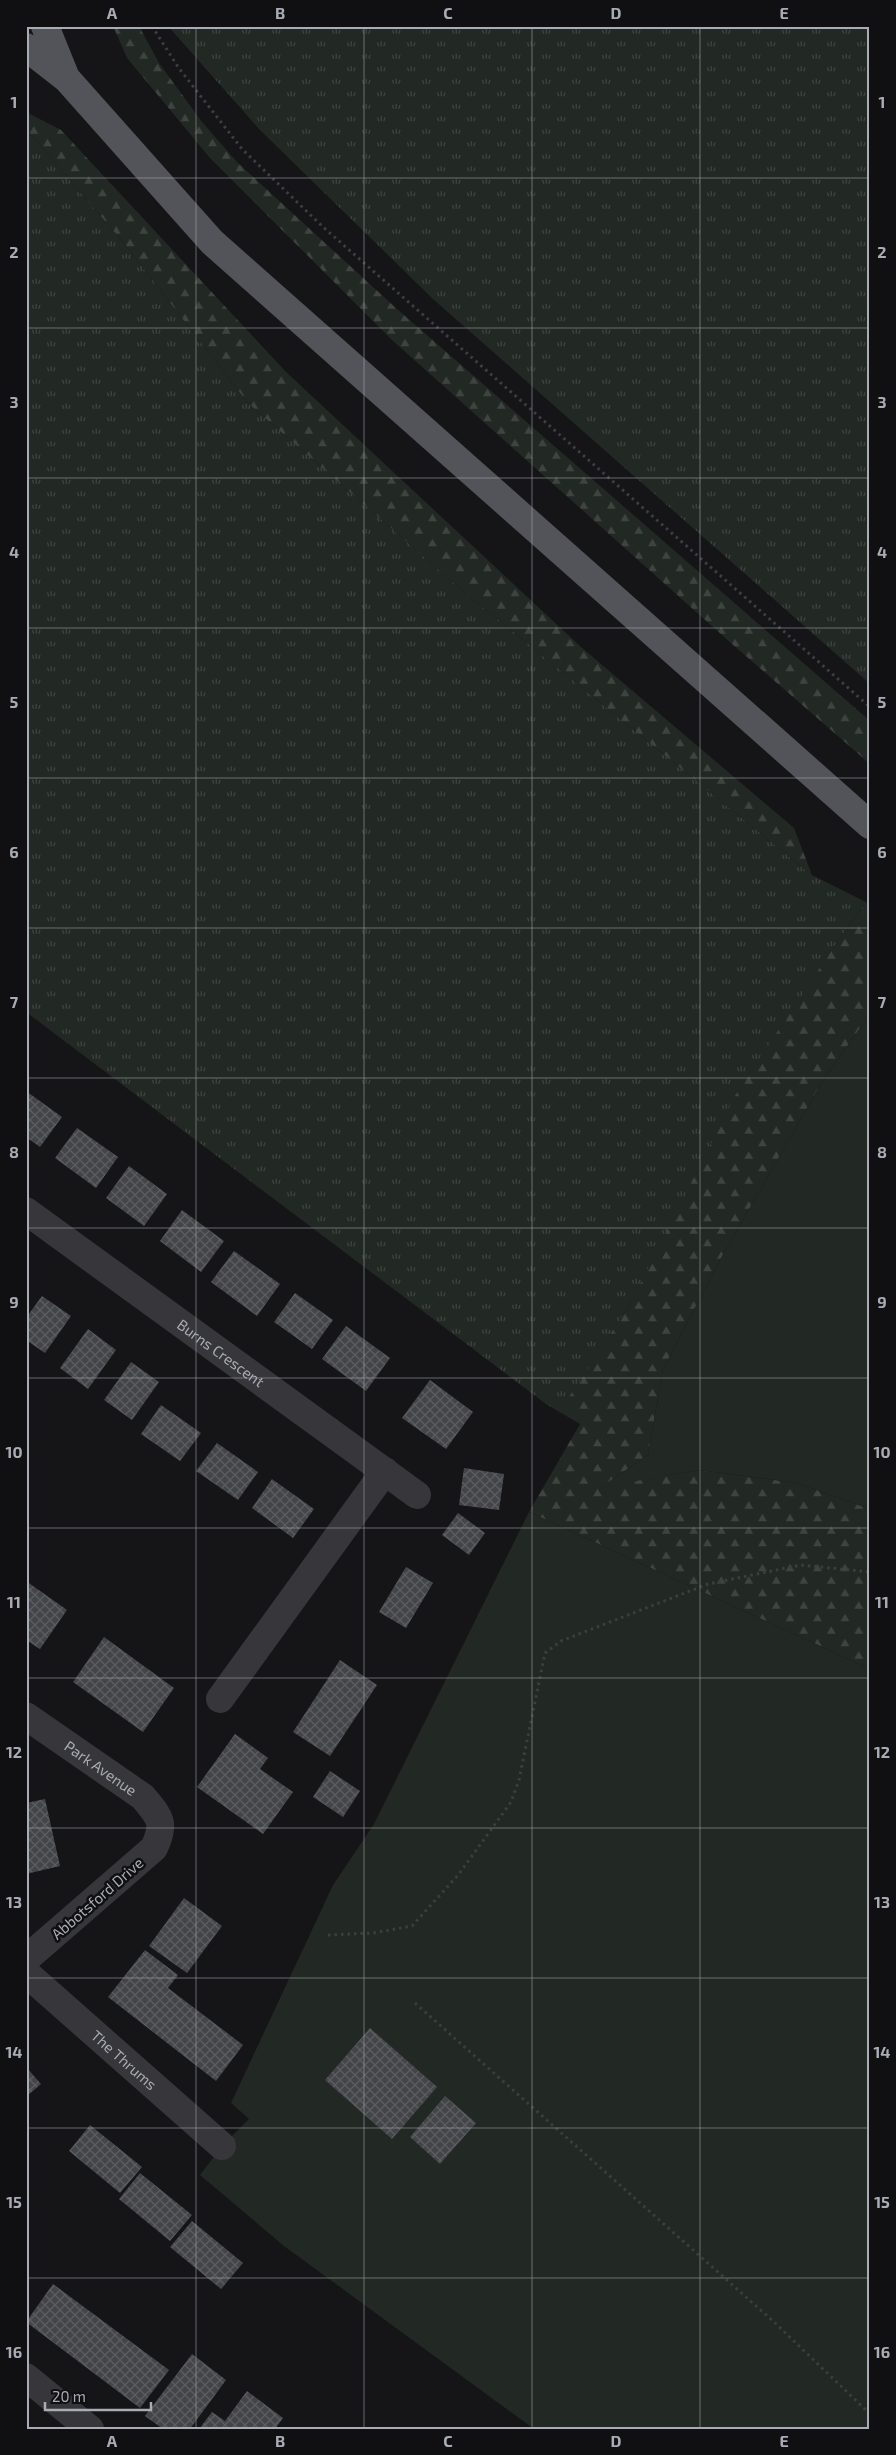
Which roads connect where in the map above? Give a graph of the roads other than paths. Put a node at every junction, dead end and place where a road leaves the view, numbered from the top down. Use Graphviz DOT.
graph roads {
  1 [pos="45,26"];
  2 [pos="26,47"];
  3 [pos="67,79"];
  4 [pos="870,825"];
  5 [pos="26,1211"];
  6 [pos="385,1472"];
  7 [pos="417,1495"];
  8 [pos="220,1699"];
  9 [pos="26,1716"];
  10 [pos="162,1831"];
  11 [pos="26,1959"];
  12 [pos="26,1974"];
  13 [pos="222,2146"];
  14 [pos="26,2377"];
  15 [pos="90,2429"];
  1 -- 3 [label="main road"];
  2 -- 3 [label="main road"];
  3 -- 4 [label="main road"];
  5 -- 6 [label="street, Burns Crescent"];
  6 -- 7 [label="street, Burns Crescent"];
  6 -- 8 [label="street"];
  9 -- 10 [label="street, Park Avenue"];
  10 -- 11 [label="street, Abbotsford Drive"];
  12 -- 13 [label="street, The Thrums"];
  14 -- 15 [label="street"];
}
